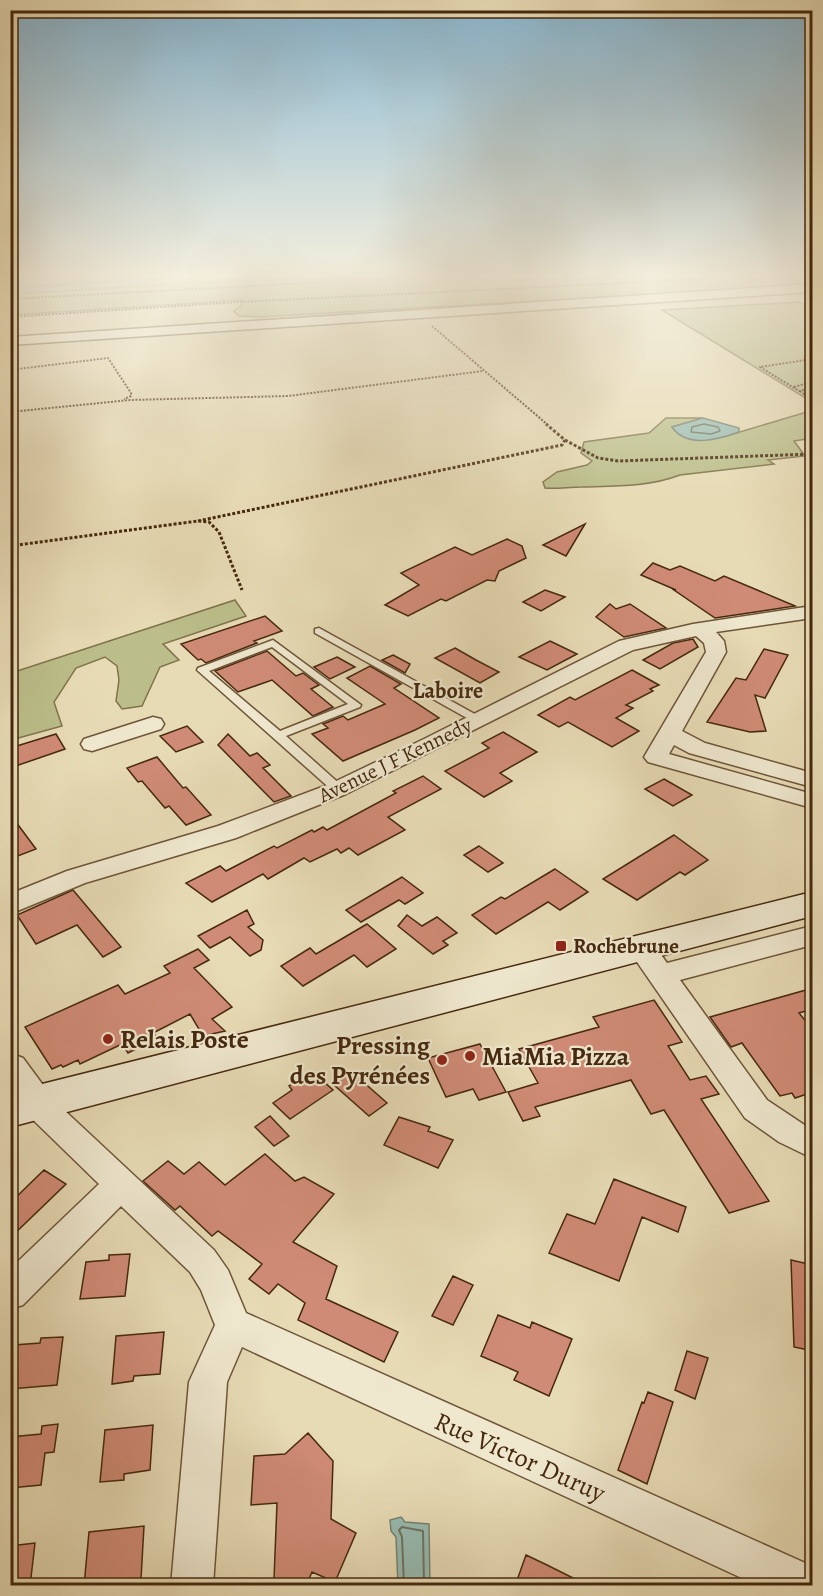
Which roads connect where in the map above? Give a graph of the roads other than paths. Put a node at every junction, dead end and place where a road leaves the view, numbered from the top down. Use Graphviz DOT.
graph roads {
  1 [pos="813,612"];
  2 [pos="700,629"];
  3 [pos="319,631"];
  4 [pos="478,720"];
  5 [pos="153,723"];
  6 [pos="669,734"];
  7 [pos="278,735"];
  8 [pos="92,744"];
  9 [pos="813,780"];
  10 [pos="338,789"];
  11 [pos="813,801"];
  12 [pos="813,904"];
  13 [pos="10,905"];
  14 [pos="813,936"];
  15 [pos="651,962"];
  16 [pos="10,1068"];
  17 [pos="24,1107"];
  18 [pos="813,1145"];
  19 [pos="120,1185"];
  20 [pos="10,1293"];
  21 [pos="233,1325"];
  22 [pos="192,1586"];
  23 [pos="809,1586"];
  1 -- 2 [label="street, Avenue J F Kennedy"];
  2 -- 4 [label="street, Avenue J F Kennedy"];
  2 -- 6 [label="street"];
  3 -- 4 [label="lane"];
  4 -- 10 [label="street, Avenue J F Kennedy"];
  5 -- 8 [label="street"];
  6 -- 9 [label="street"];
  6 -- 11 [label="street"];
  7 -- 7 [label="lane"];
  7 -- 10 [label="lane"];
  10 -- 13 [label="street, Avenue J F Kennedy"];
  12 -- 15 [label="main road"];
  14 -- 15 [label="street"];
  15 -- 17 [label="main road"];
  15 -- 18 [label="street"];
  16 -- 17 [label="street"];
  17 -- 19 [label="street"];
  19 -- 20 [label="street"];
  19 -- 21 [label="street"];
  21 -- 22 [label="street"];
  21 -- 23 [label="street, Rue Victor Duruy"];
}
